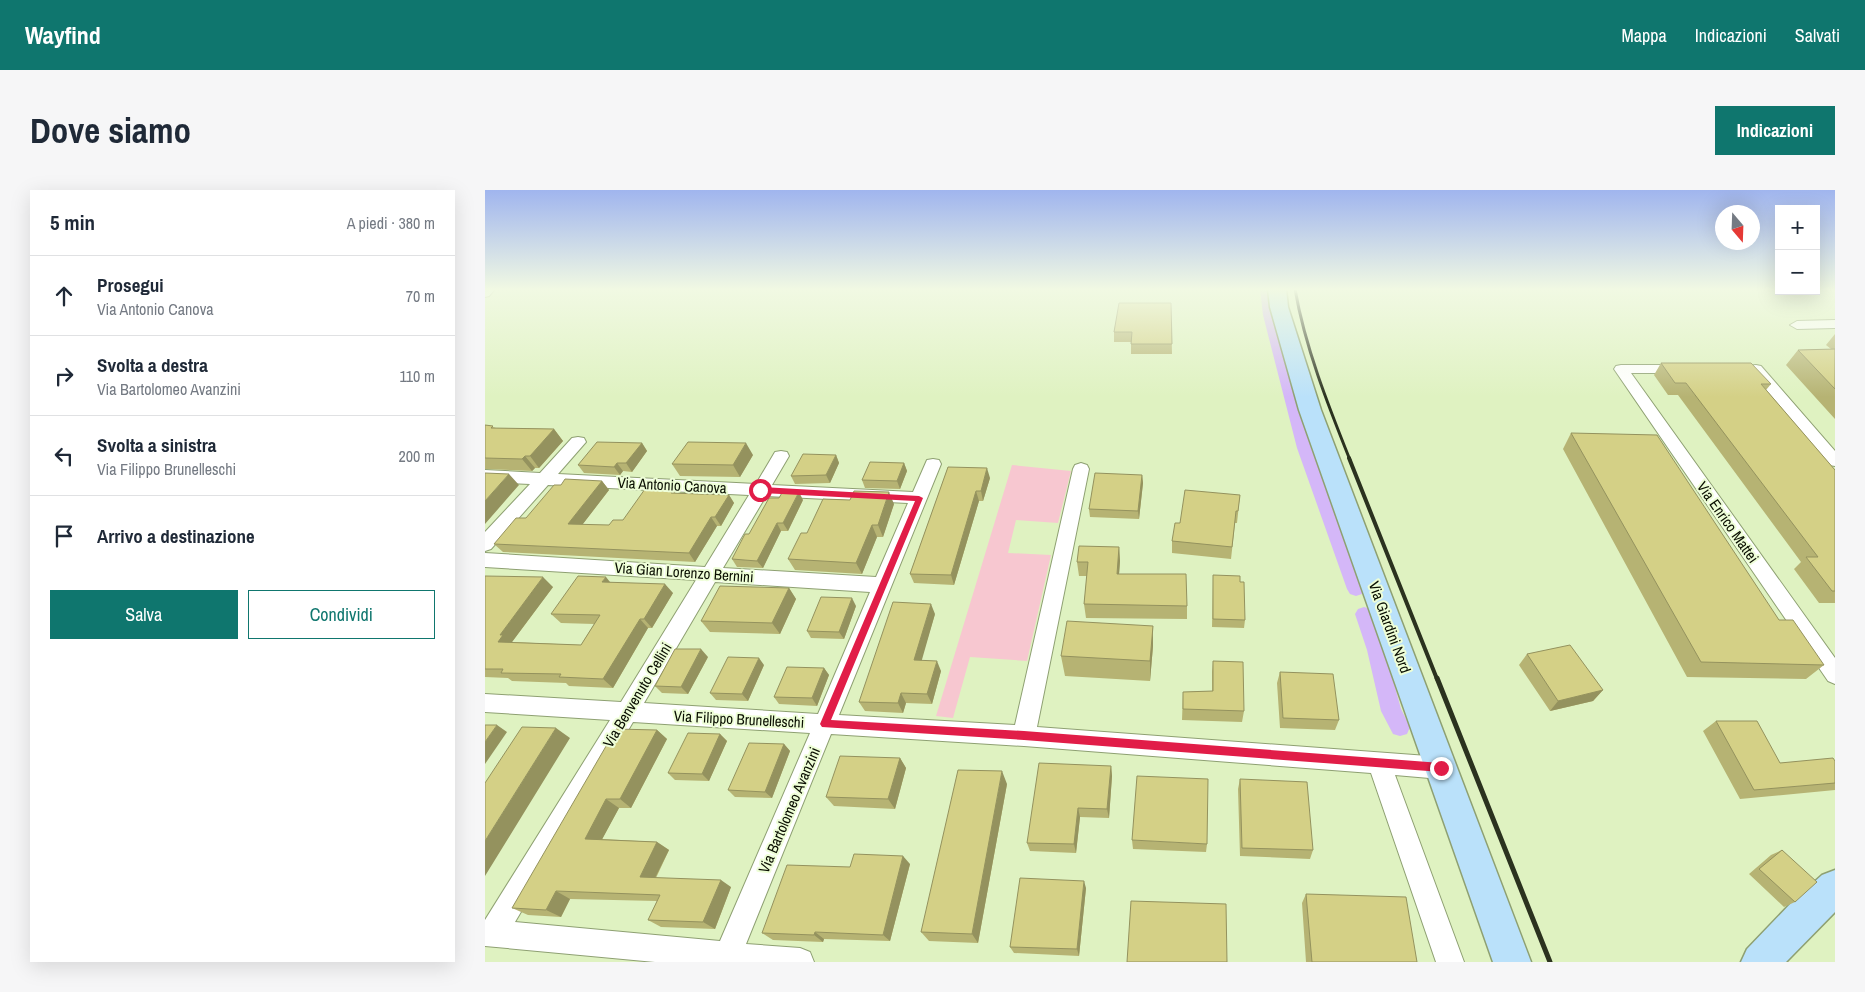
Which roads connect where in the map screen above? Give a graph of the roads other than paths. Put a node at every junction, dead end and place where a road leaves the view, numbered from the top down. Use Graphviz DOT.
graph roads {
  1 [pos="1285,325"];
  2 [pos="1698,369"];
  3 [pos="1737,369"];
  4 [pos="578,442"];
  5 [pos="781,456"];
  6 [pos="1835,461"];
  7 [pos="933,464"];
  8 [pos="1081,469"];
  9 [pos="485,476"];
  10 [pos="544,479"];
  11 [pos="760,490"];
  12 [pos="919,498"];
  13 [pos="485,544"];
  14 [pos="485,560"];
  15 [pos="710,574"];
  16 [pos="883,585"];
  17 [pos="1835,675"];
  18 [pos="485,703"];
  19 [pos="627,712"];
  20 [pos="825,724"];
  21 [pos="1024,736"];
  22 [pos="1379,762"];
  23 [pos="1441,768"];
  24 [pos="1835,888"];
  25 [pos="489,933"];
  26 [pos="727,958"];
  27 [pos="800,962"];
  28 [pos="1450,962"];
  29 [pos="1512,962"];
  30 [pos="1760,962"];
  1 -- 23 [label="main road, Via Giardini Nord"];
  2 -- 17 [label="street, Via Enrico Mattei"];
  3 -- 6 [label="street"];
  4 -- 10 [label="street"];
  5 -- 11 [label="street, Via Benvenuto Cellini"];
  7 -- 12 [label="street, Via Bartolomeo Avanzini"];
  8 -- 21 [label="street"];
  9 -- 10 [label="street, Via Antonio Canova"];
  10 -- 11 [label="street, Via Antonio Canova"];
  10 -- 13 [label="street"];
  11 -- 12 [label="street, Via Antonio Canova"];
  11 -- 15 [label="street, Via Benvenuto Cellini"];
  12 -- 16 [label="street, Via Bartolomeo Avanzini"];
  14 -- 15 [label="street, Via Gian Lorenzo Bernini"];
  15 -- 16 [label="street, Via Gian Lorenzo Bernini"];
  15 -- 19 [label="street, Via Benvenuto Cellini"];
  16 -- 20 [label="street, Via Bartolomeo Avanzini"];
  18 -- 19 [label="street, Via Filippo Brunelleschi"];
  19 -- 20 [label="street, Via Filippo Brunelleschi"];
  19 -- 25 [label="street, Via Benvenuto Cellini"];
  20 -- 21 [label="street, Via Filippo Brunelleschi"];
  20 -- 26 [label="street, Via Bartolomeo Avanzini"];
  21 -- 22 [label="street, Via Filippo Brunelleschi"];
  22 -- 23 [label="street, Via Filippo Brunelleschi"];
  22 -- 28 [label="street"];
  23 -- 29 [label="main road, Via Giardini Nord"];
  24 -- 30 [label="main road"];
  25 -- 26 [label="street"];
  26 -- 27 [label="street"];
}
